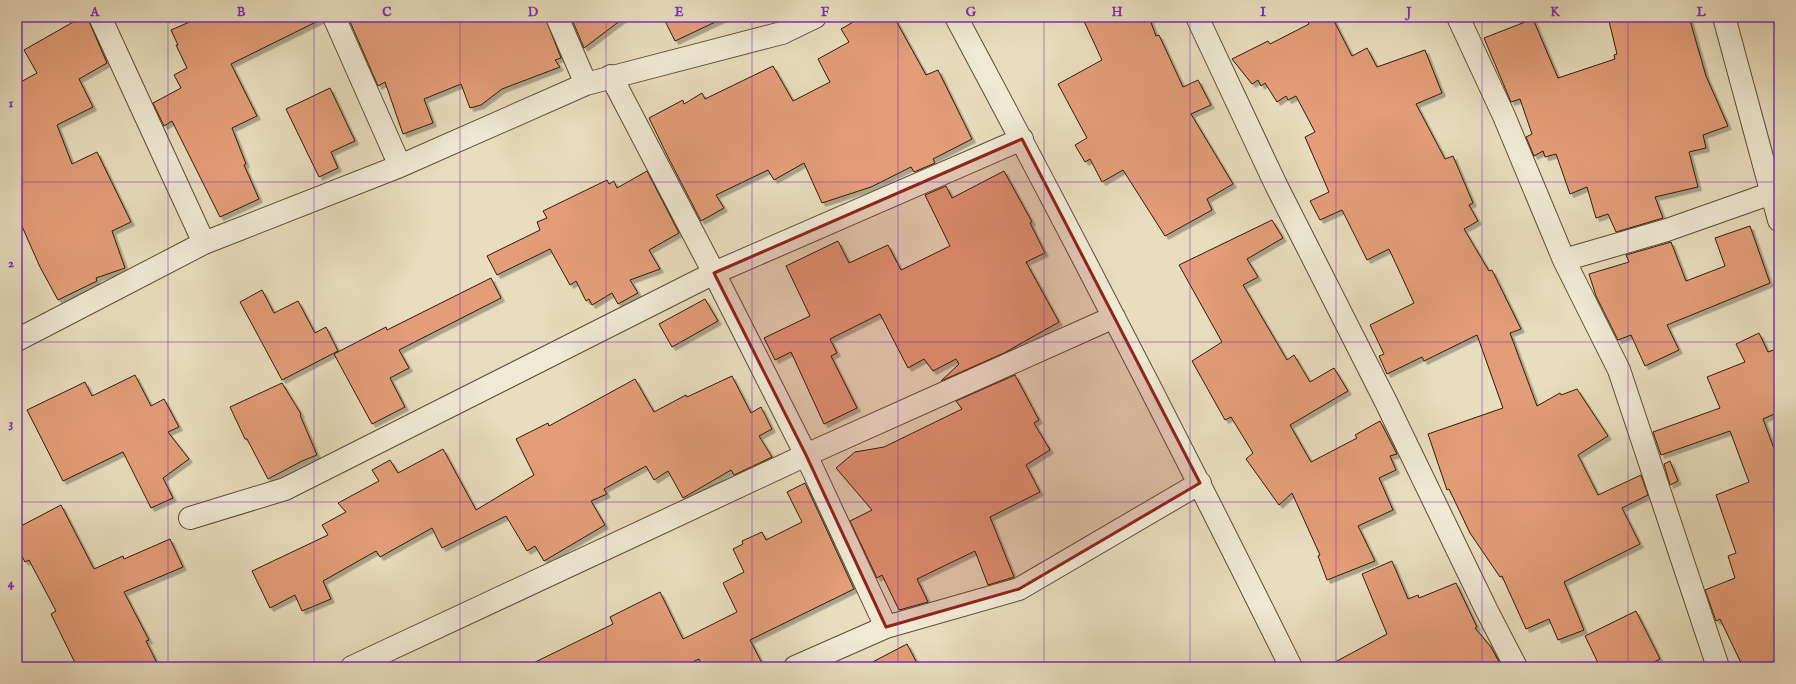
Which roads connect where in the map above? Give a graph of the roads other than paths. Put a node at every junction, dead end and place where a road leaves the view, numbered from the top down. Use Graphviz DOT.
graph roads {
  1 [pos="100,17"];
  2 [pos="334,17"];
  3 [pos="557,17"];
  4 [pos="815,17"];
  5 [pos="956,17"];
  6 [pos="1197,17"];
  7 [pos="1458,17"];
  8 [pos="1724,17"];
  9 [pos="778,25"];
  10 [pos="611,76"];
  11 [pos="586,84"];
  12 [pos="1022,139"];
  13 [pos="400,166"];
  14 [pos="1772,193"];
  15 [pos="1779,220"];
  16 [pos="204,243"];
  17 [pos="1564,260"];
  18 [pos="714,273"];
  19 [pos="1114,317"];
  20 [pos="17,340"];
  21 [pos="806,455"];
  22 [pos="1200,483"];
  23 [pos="190,518"];
  24 [pos="886,626"];
  25 [pos="352,667"];
  26 [pos="795,667"];
  27 [pos="1291,667"];
  28 [pos="1516,667"];
  29 [pos="1718,667"];
  1 -- 16 [label="street"];
  2 -- 13 [label="street"];
  3 -- 11 [label="street"];
  4 -- 9 [label="street"];
  5 -- 12 [label="street"];
  6 -- 28 [label="street"];
  7 -- 17 [label="street"];
  8 -- 14 [label="street"];
  9 -- 10 [label="street"];
  10 -- 11 [label="street"];
  10 -- 18 [label="street"];
  11 -- 13 [label="street"];
  12 -- 18 [label="street"];
  12 -- 19 [label="street"];
  13 -- 16 [label="street"];
  14 -- 15 [label="street"];
  14 -- 17 [label="street"];
  16 -- 20 [label="street"];
  17 -- 29 [label="street"];
  18 -- 21 [label="street"];
  18 -- 23 [label="street"];
  19 -- 21 [label="street"];
  19 -- 22 [label="street"];
  21 -- 24 [label="street"];
  21 -- 25 [label="street"];
  22 -- 24 [label="street"];
  22 -- 27 [label="street"];
  24 -- 26 [label="street"];
}
